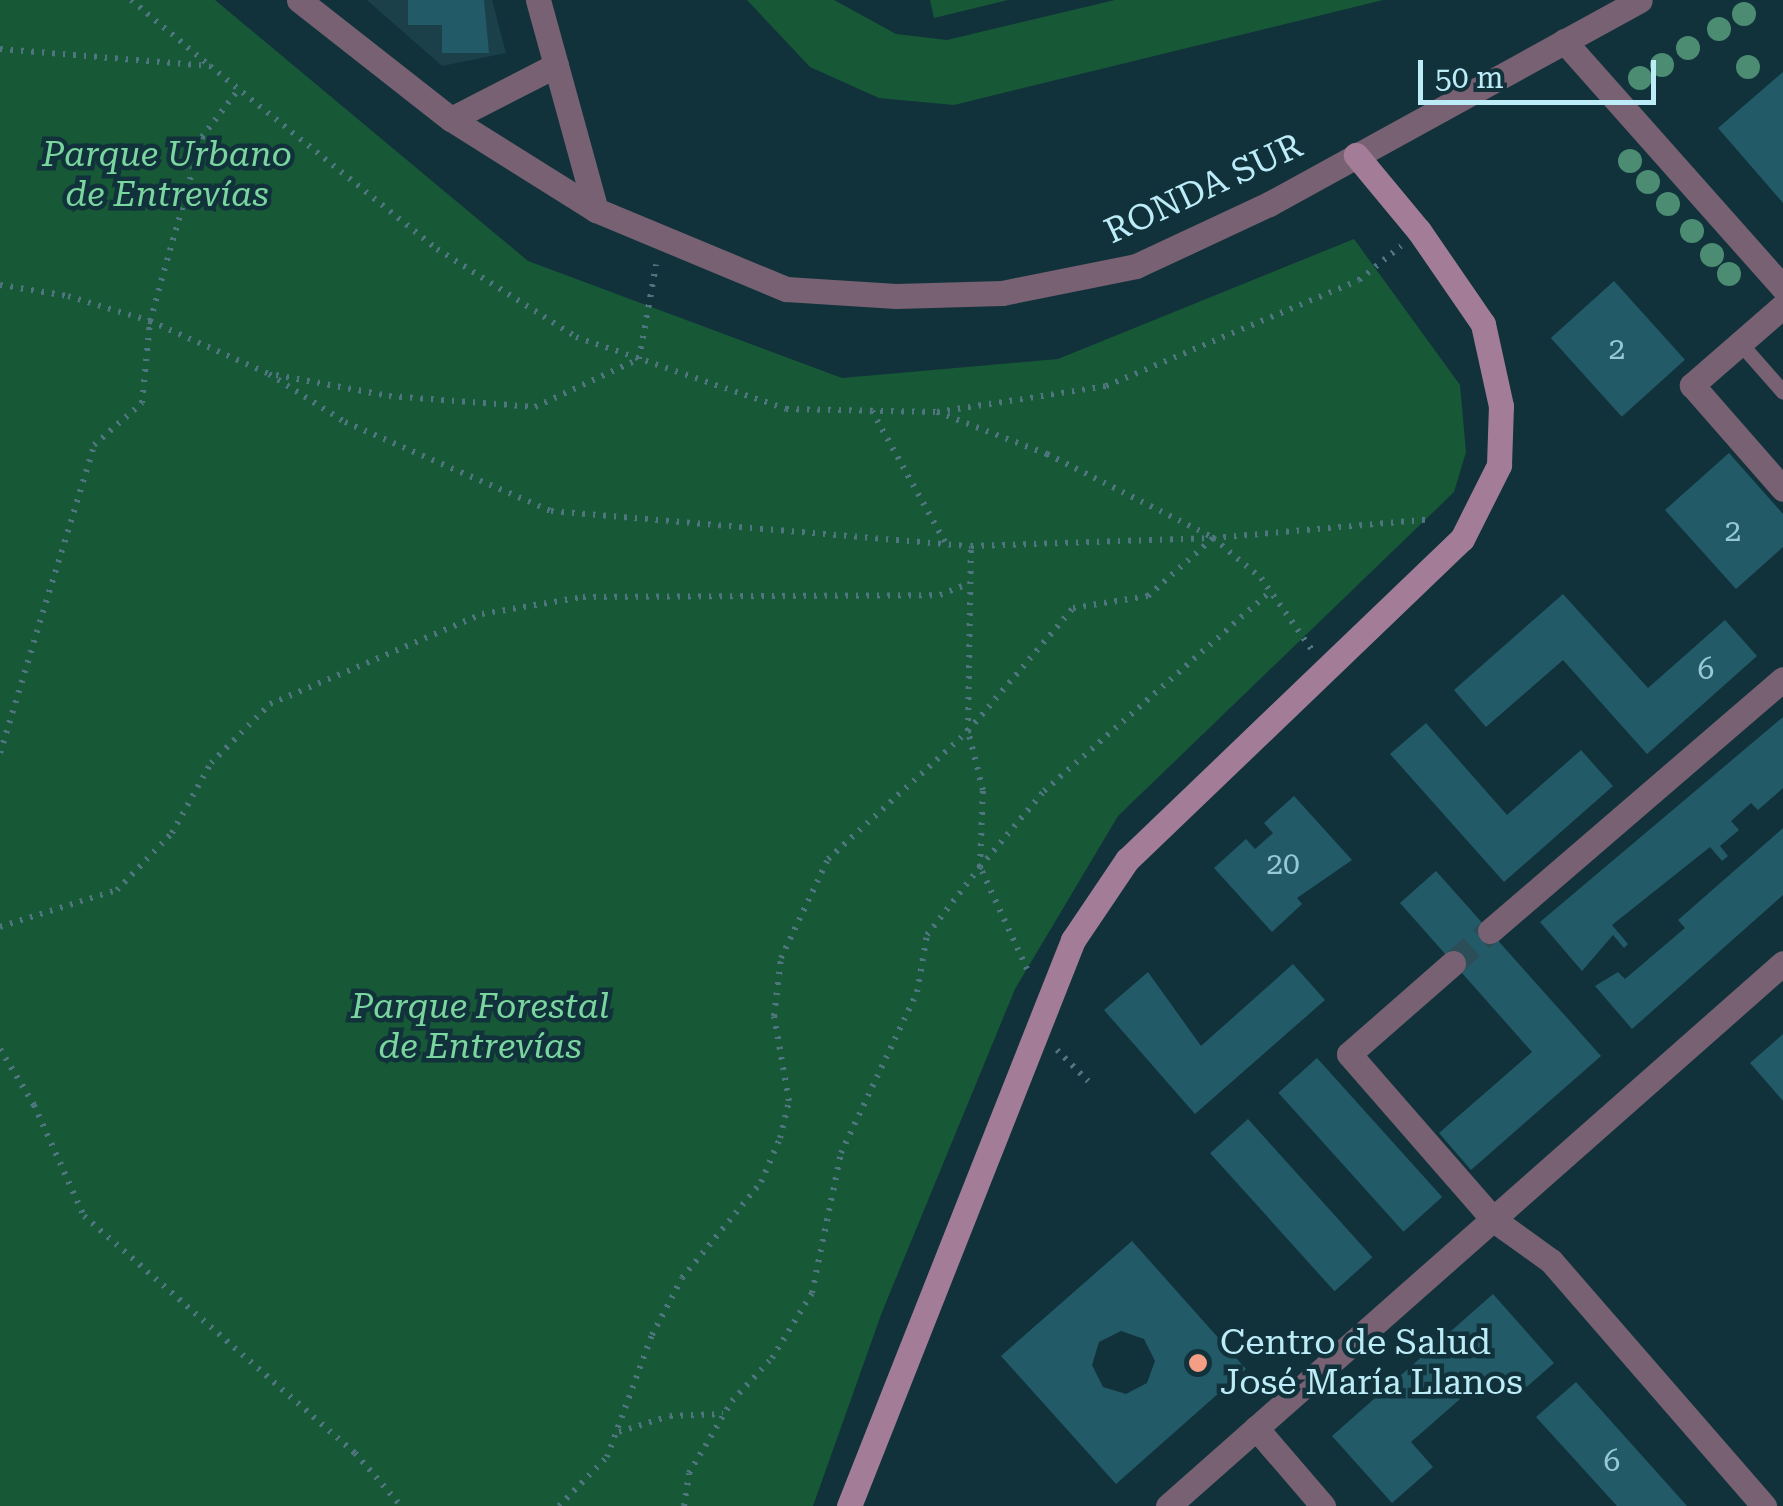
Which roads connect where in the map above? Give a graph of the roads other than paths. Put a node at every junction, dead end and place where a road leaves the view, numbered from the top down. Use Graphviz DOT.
graph roads {
  1 [pos="298,0"];
  2 [pos="538,0"];
  3 [pos="1640,0"];
  4 [pos="1564,41"];
  5 [pos="556,65"];
  6 [pos="451,119"];
  7 [pos="1356,155"];
  8 [pos="596,210"];
  9 [pos="1783,288"];
  10 [pos="1783,306"];
  11 [pos="1740,343"];
  12 [pos="1783,392"];
  13 [pos="1783,490"];
  14 [pos="1783,679"];
  15 [pos="1490,930"];
  16 [pos="1454,963"];
  17 [pos="1783,963"];
  18 [pos="1494,1220"];
  19 [pos="1256,1428"];
  20 [pos="850,1506"];
  21 [pos="1168,1506"];
  22 [pos="1323,1506"];
  23 [pos="1764,1506"];
  1 -- 6 [label="street, RONDA SUR"];
  2 -- 5 [label="street"];
  3 -- 4 [label="street, RONDA SUR"];
  4 -- 7 [label="street, RONDA SUR"];
  4 -- 9 [label="street"];
  5 -- 6 [label="street"];
  5 -- 8 [label="street"];
  6 -- 8 [label="street, RONDA SUR"];
  7 -- 8 [label="street, RONDA SUR"];
  7 -- 20 [label="street"];
  10 -- 11 [label="street"];
  11 -- 12 [label="lane"];
  11 -- 13 [label="street"];
  14 -- 15 [label="street"];
  16 -- 18 [label="street"];
  17 -- 18 [label="street"];
  18 -- 19 [label="street"];
  18 -- 23 [label="street"];
  19 -- 21 [label="street"];
  19 -- 22 [label="street"];
}
